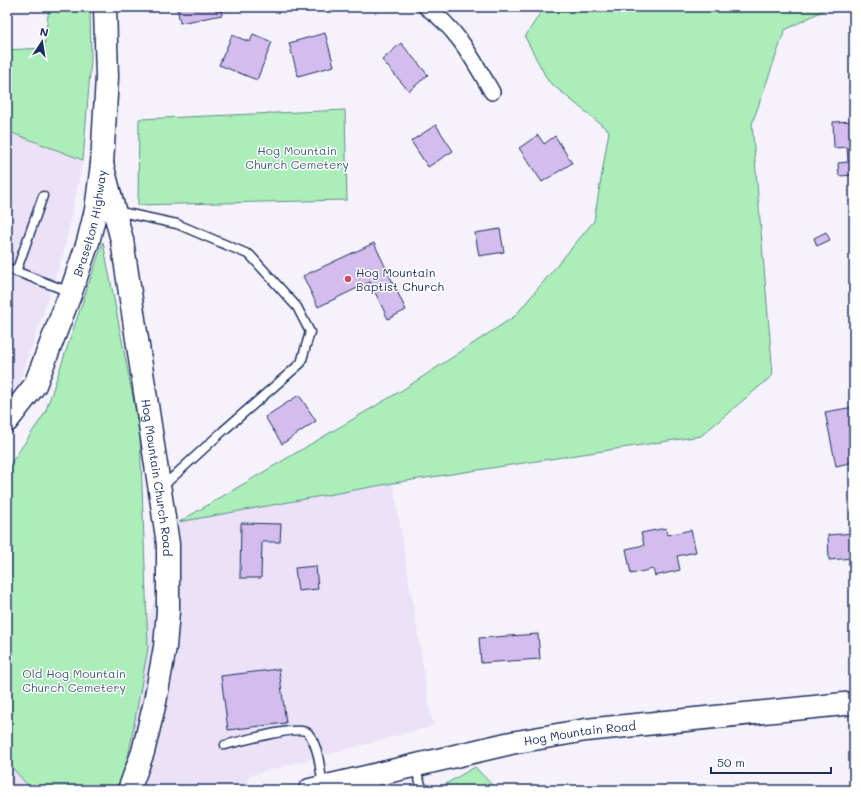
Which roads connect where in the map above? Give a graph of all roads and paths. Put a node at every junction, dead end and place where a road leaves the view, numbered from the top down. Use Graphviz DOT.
graph roads {
  1 [pos="105,7"];
  2 [pos="426,7"];
  3 [pos="492,92"];
  4 [pos="102,164"];
  5 [pos="43,196"];
  6 [pos="105,210"];
  7 [pos="7,268"];
  8 [pos="16,272"];
  9 [pos="71,292"];
  10 [pos="7,421"];
  11 [pos="160,488"];
  12 [pos="854,703"];
  13 [pos="224,745"];
  14 [pos="413,766"];
  15 [pos="131,789"];
  16 [pos="317,789"];
  17 [pos="423,790"];
  1 -- 4 [label="street, Braselton Highway"];
  2 -- 3 [label="street"];
  4 -- 6 [label="street, Hog Mountain Church Road"];
  5 -- 8 [label="lane"];
  6 -- 9 [label="street, Braselton Highway"];
  6 -- 11 [label="street, Hog Mountain Church Road"];
  6 -- 11 [label="lane"];
  7 -- 8 [label="lane"];
  8 -- 9 [label="lane"];
  9 -- 10 [label="street, Braselton Highway"];
  11 -- 15 [label="street, Hog Mountain Church Road"];
  12 -- 14 [label="street, Hog Mountain Road"];
  13 -- 16 [label="lane"];
  14 -- 16 [label="street, Hog Mountain Road"];
  14 -- 17 [label="lane"];
}
